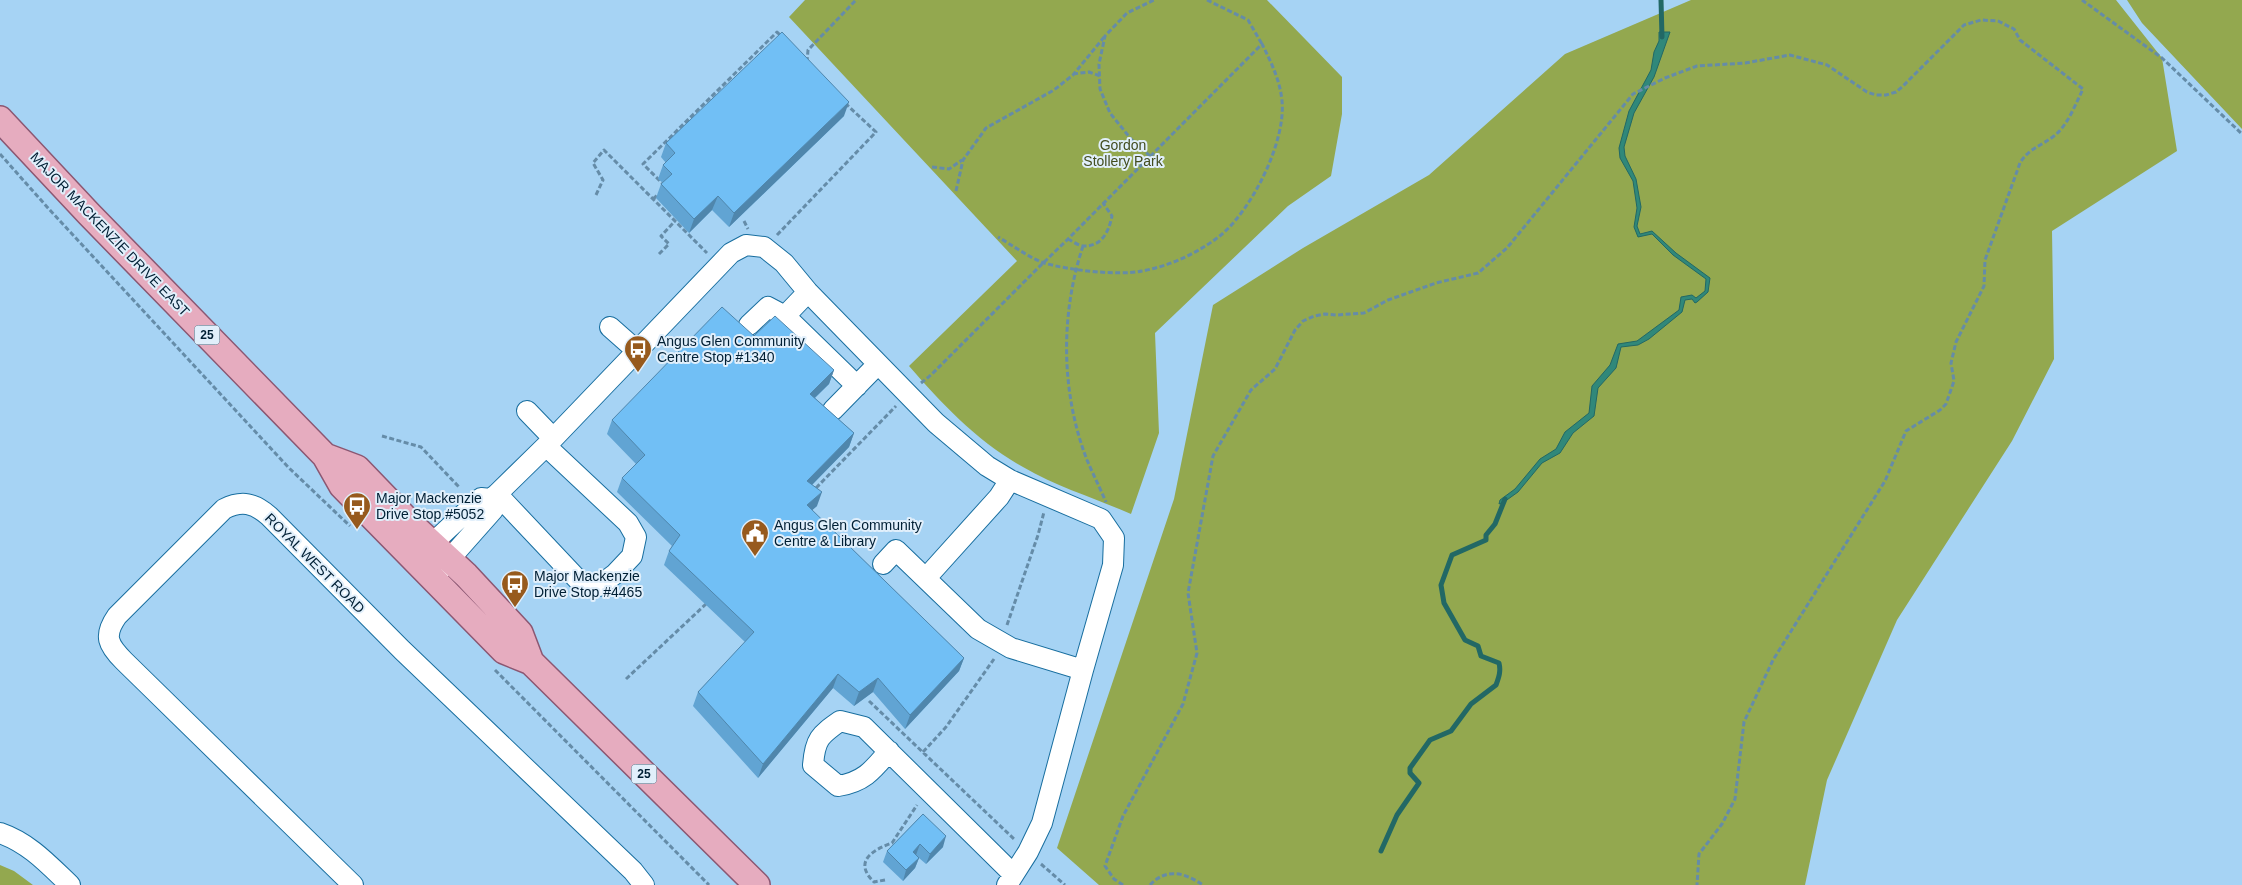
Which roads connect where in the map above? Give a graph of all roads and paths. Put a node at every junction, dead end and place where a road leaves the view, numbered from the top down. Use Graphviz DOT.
graph roads {
  1 [pos="856,0"];
  2 [pos="1154,0"];
  3 [pos="1207,0"];
  4 [pos="2082,0"];
  5 [pos="1105,36"];
  6 [pos="783,38"];
  7 [pos="1262,44"];
  8 [pos="801,56"];
  9 [pos="807,62"];
  10 [pos="807,67"];
  11 [pos="1073,75"];
  12 [pos="1100,76"];
  13 [pos="842,100"];
  14 [pos="0,119"];
  15 [pos="2242,134"];
  16 [pos="1150,156"];
  17 [pos="963,160"];
  18 [pos="932,166"];
  19 [pos="956,191"];
  20 [pos="596,195"];
  21 [pos="653,199"];
  22 [pos="1103,203"];
  23 [pos="675,221"];
  24 [pos="998,236"];
  25 [pos="1068,239"];
  26 [pos="764,246"];
  27 [pos="1083,246"];
  28 [pos="659,254"];
  29 [pos="1044,262"];
  30 [pos="720,266"];
  31 [pos="1075,268"];
  32 [pos="808,292"];
  33 [pos="785,316"];
  34 [pos="749,326"];
  35 [pos="610,327"];
  36 [pos="636,350"];
  37 [pos="878,364"];
  38 [pos="857,386"];
  39 [pos="907,394"];
  40 [pos="833,410"];
  41 [pos="527,411"];
  42 [pos="382,436"];
  43 [pos="550,442"];
  44 [pos="325,456"];
  45 [pos="1010,480"];
  46 [pos="458,487"];
  47 [pos="816,488"];
  48 [pos="494,496"];
  49 [pos="1106,503"];
  50 [pos="441,551"];
  51 [pos="415,560"];
  52 [pos="883,564"];
  53 [pos="433,578"];
  54 [pos="926,578"];
  55 [pos="706,604"];
  56 [pos="531,662"];
  57 [pos="1083,670"];
  58 [pos="626,679"];
  59 [pos="869,701"];
  60 [pos="889,751"];
  61 [pos="919,802"];
  62 [pos="0,833"];
  63 [pos="1028,852"];
  64 [pos="1010,879"];
  65 [pos="885,880"];
  66 [pos="70,885"];
  67 [pos="353,885"];
  68 [pos="644,885"];
  69 [pos="757,885"];
  70 [pos="1063,885"];
  71 [pos="1123,885"];
  72 [pos="1150,885"];
  73 [pos="1203,885"];
  74 [pos="1697,885"];
  1 -- 9 [label="path"];
  2 -- 5 [label="path"];
  3 -- 7 [label="path"];
  4 -- 15 [label="path"];
  5 -- 11 [label="path"];
  5 -- 12 [label="path"];
  6 -- 21 [label="path"];
  7 -- 16 [label="path"];
  7 -- 31 [label="path"];
  8 -- 9 [label="path"];
  9 -- 10 [label="path"];
  11 -- 12 [label="path"];
  11 -- 17 [label="path"];
  12 -- 16 [label="path"];
  13 -- 26 [label="path"];
  14 -- 44 [label="main road, MAJOR MACKENZIE DRIVE EAST / 25"];
  16 -- 22 [label="path"];
  17 -- 18 [label="path"];
  17 -- 19 [label="path"];
  20 -- 21 [label="path"];
  21 -- 23 [label="path"];
  22 -- 25 [label="path"];
  22 -- 27 [label="path"];
  23 -- 28 [label="path"];
  23 -- 30 [label="path"];
  24 -- 29 [label="path"];
  25 -- 27 [label="path"];
  25 -- 29 [label="path"];
  26 -- 30 [label="street"];
  26 -- 32 [label="street"];
  27 -- 31 [label="path"];
  29 -- 31 [label="path"];
  29 -- 39 [label="path"];
  30 -- 36 [label="street"];
  31 -- 49 [label="path"];
  32 -- 33 [label="street"];
  32 -- 37 [label="street"];
  33 -- 34 [label="street"];
  33 -- 38 [label="street"];
  35 -- 36 [label="street"];
  36 -- 43 [label="street"];
  37 -- 38 [label="street"];
  37 -- 39 [label="street"];
  38 -- 40 [label="street"];
  39 -- 45 [label="street"];
  39 -- 47 [label="path"];
  41 -- 43 [label="street"];
  42 -- 46 [label="path"];
  43 -- 48 [label="street"];
  43 -- 48 [label="street"];
  44 -- 50 [label="main road, MAJOR MACKENZIE DRIVE EAST / 25"];
  44 -- 51 [label="main road, MAJOR MACKENZIE DRIVE EAST / 25"];
  45 -- 54 [label="street"];
  45 -- 57 [label="street"];
  48 -- 50 [label="street"];
  50 -- 51 [label="street"];
  50 -- 53 [label="street"];
  50 -- 56 [label="main road, MAJOR MACKENZIE DRIVE EAST / 25"];
  51 -- 53 [label="main road, MAJOR MACKENZIE DRIVE EAST / 25"];
  52 -- 54 [label="street"];
  53 -- 56 [label="main road, MAJOR MACKENZIE DRIVE EAST / 25"];
  54 -- 57 [label="street"];
  55 -- 58 [label="path"];
  56 -- 69 [label="main road, MAJOR MACKENZIE DRIVE EAST / 25"];
  57 -- 63 [label="street"];
  59 -- 63 [label="path"];
  60 -- 64 [label="street"];
  61 -- 65 [label="path"];
  62 -- 66 [label="street"];
  63 -- 64 [label="street"];
  63 -- 70 [label="path"];
  67 -- 68 [label="street, ROYAL WEST ROAD"];
  71 -- 74 [label="path"];
  72 -- 73 [label="path"];
}
